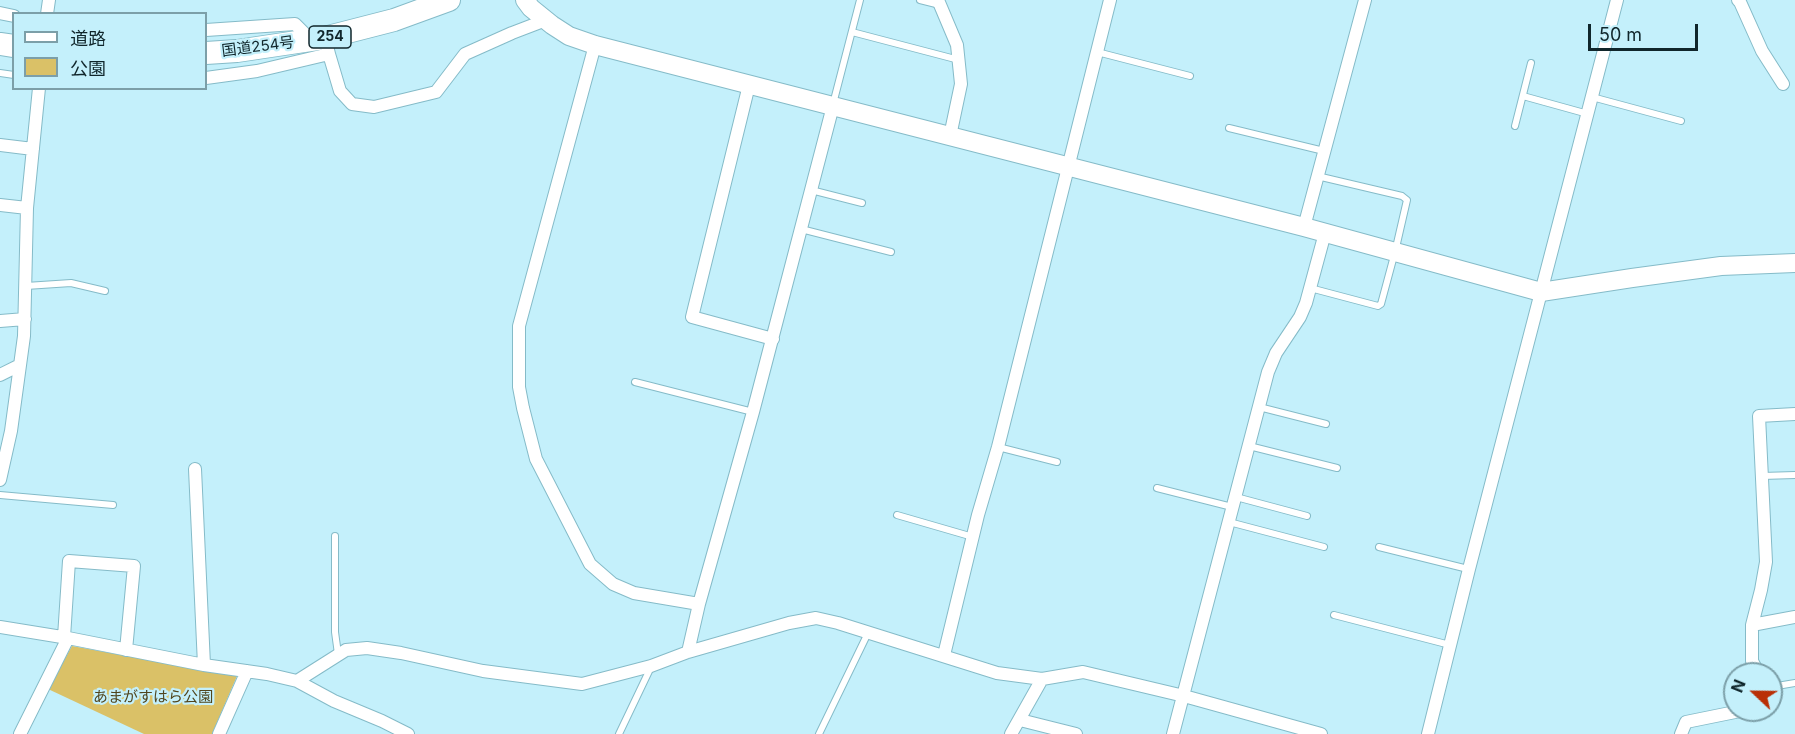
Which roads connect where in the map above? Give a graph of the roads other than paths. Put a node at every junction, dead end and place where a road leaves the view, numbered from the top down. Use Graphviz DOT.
graph roads {
  1 [pos="450,0"];
  2 [pos="525,0"];
  3 [pos="860,0"];
  4 [pos="920,0"];
  5 [pos="1110,0"];
  6 [pos="1365,0"];
  7 [pos="1617,0"];
  8 [pos="1739,1"];
  9 [pos="939,2"];
  10 [pos="546,20"];
  11 [pos="207,30"];
  12 [pos="852,32"];
  13 [pos="322,44"];
  14 [pos="595,45"];
  15 [pos="1097,52"];
  16 [pos="207,53"];
  17 [pos="959,60"];
  18 [pos="1531,63"];
  19 [pos="1190,76"];
  20 [pos="207,78"];
  21 [pos="1783,84"];
  22 [pos="749,85"];
  23 [pos="39,90"];
  24 [pos="1523,96"];
  25 [pos="1592,97"];
  26 [pos="833,106"];
  27 [pos="1588,114"];
  28 [pos="1681,121"];
  29 [pos="1515,126"];
  30 [pos="1229,128"];
  31 [pos="950,136"];
  32 [pos="0,145"];
  33 [pos="33,149"];
  34 [pos="1324,151"];
  35 [pos="1069,166"];
  36 [pos="1317,176"];
  37 [pos="811,190"];
  38 [pos="862,203"];
  39 [pos="0,205"];
  40 [pos="27,208"];
  41 [pos="1304,227"];
  42 [pos="801,229"];
  43 [pos="1325,233"];
  44 [pos="891,252"];
  45 [pos="1395,252"];
  46 [pos="1795,262"];
  47 [pos="25,286"];
  48 [pos="1310,288"];
  49 [pos="105,291"];
  50 [pos="1541,292"];
  51 [pos="25,319"];
  52 [pos="0,321"];
  53 [pos="772,339"];
  54 [pos="20,365"];
  55 [pos="0,375"];
  56 [pos="635,382"];
  57 [pos="1259,407"];
  58 [pos="753,412"];
  59 [pos="1795,414"];
  60 [pos="1326,424"];
  61 [pos="1249,446"];
  62 [pos="998,447"];
  63 [pos="1057,462"];
  64 [pos="1337,468"];
  65 [pos="195,469"];
  66 [pos="1795,474"];
  67 [pos="1762,476"];
  68 [pos="0,477"];
  69 [pos="1157,488"];
  70 [pos="0,495"];
  71 [pos="1234,502"];
  72 [pos="113,505"];
  73 [pos="897,515"];
  74 [pos="1307,516"];
  75 [pos="1229,522"];
  76 [pos="335,536"];
  77 [pos="973,537"];
  78 [pos="1324,547"];
  79 [pos="1379,547"];
  80 [pos="1469,569"];
  81 [pos="699,604"];
  82 [pos="1334,615"];
  83 [pos="1795,618"];
  84 [pos="1752,625"];
  85 [pos="0,627"];
  86 [pos="868,632"];
  87 [pos="66,638"];
  88 [pos="1450,645"];
  89 [pos="126,650"];
  90 [pos="688,651"];
  91 [pos="338,655"];
  92 [pos="944,655"];
  93 [pos="1752,662"];
  94 [pos="204,665"];
  95 [pos="651,666"];
  96 [pos="247,671"];
  97 [pos="1042,679"];
  98 [pos="297,681"];
  99 [pos="1184,696"];
  100 [pos="1723,714"];
  101 [pos="1020,720"];
  102 [pos="20,734"];
  103 [pos="219,734"];
  104 [pos="408,734"];
  105 [pos="620,734"];
  106 [pos="819,734"];
  107 [pos="1011,734"];
  108 [pos="1076,734"];
  109 [pos="1173,734"];
  110 [pos="1321,734"];
  111 [pos="1428,734"];
  112 [pos="1682,734"];
  1 -- 13 [label="highway, 国道254号 / 254"];
  2 -- 10 [label="street"];
  3 -- 12 [label="lane"];
  4 -- 9 [label="lane"];
  5 -- 15 [label="street"];
  6 -- 34 [label="street"];
  7 -- 25 [label="street"];
  8 -- 21 [label="street"];
  9 -- 17 [label="street"];
  10 -- 13 [label="street"];
  10 -- 14 [label="street"];
  11 -- 13 [label="street"];
  12 -- 17 [label="lane"];
  12 -- 26 [label="lane"];
  13 -- 16 [label="highway, 国道254号 / 254"];
  13 -- 20 [label="street"];
  14 -- 22 [label="street"];
  14 -- 81 [label="street"];
  15 -- 19 [label="lane"];
  15 -- 35 [label="street"];
  17 -- 31 [label="street"];
  18 -- 24 [label="lane"];
  22 -- 26 [label="street"];
  22 -- 53 [label="street"];
  23 -- 33 [label="street"];
  24 -- 27 [label="lane"];
  24 -- 29 [label="lane"];
  25 -- 27 [label="street"];
  25 -- 28 [label="lane"];
  26 -- 31 [label="street"];
  26 -- 37 [label="street"];
  27 -- 50 [label="street"];
  30 -- 34 [label="lane"];
  31 -- 35 [label="street"];
  32 -- 33 [label="street"];
  33 -- 40 [label="street"];
  34 -- 36 [label="street"];
  35 -- 41 [label="street"];
  35 -- 62 [label="street"];
  36 -- 41 [label="street"];
  36 -- 45 [label="lane"];
  37 -- 38 [label="lane"];
  37 -- 42 [label="street"];
  39 -- 40 [label="street"];
  40 -- 47 [label="street"];
  41 -- 43 [label="street"];
  42 -- 44 [label="lane"];
  42 -- 53 [label="street"];
  43 -- 45 [label="street"];
  43 -- 48 [label="street"];
  45 -- 48 [label="lane"];
  45 -- 50 [label="street"];
  46 -- 50 [label="street"];
  47 -- 49 [label="lane"];
  47 -- 51 [label="street"];
  48 -- 57 [label="street"];
  50 -- 80 [label="street"];
  51 -- 52 [label="street"];
  51 -- 54 [label="street"];
  53 -- 58 [label="street"];
  54 -- 55 [label="street"];
  54 -- 68 [label="street"];
  56 -- 58 [label="lane"];
  57 -- 60 [label="lane"];
  57 -- 61 [label="street"];
  58 -- 81 [label="street"];
  59 -- 67 [label="street"];
  61 -- 64 [label="lane"];
  61 -- 71 [label="street"];
  62 -- 63 [label="lane"];
  62 -- 77 [label="street"];
  65 -- 94 [label="street"];
  66 -- 67 [label="lane"];
  67 -- 84 [label="street"];
  69 -- 71 [label="lane"];
  70 -- 72 [label="lane"];
  71 -- 74 [label="lane"];
  71 -- 75 [label="street"];
  73 -- 77 [label="lane"];
  75 -- 78 [label="lane"];
  75 -- 99 [label="street"];
  76 -- 91 [label="lane"];
  77 -- 92 [label="street"];
  79 -- 80 [label="lane"];
  80 -- 88 [label="street"];
  81 -- 90 [label="street"];
  82 -- 88 [label="lane"];
  83 -- 84 [label="street"];
  84 -- 93 [label="street"];
  85 -- 87 [label="street"];
  86 -- 90 [label="street"];
  86 -- 92 [label="street"];
  86 -- 106 [label="lane"];
  87 -- 89 [label="street"];
  87 -- 89 [label="street"];
  87 -- 102 [label="street"];
  88 -- 111 [label="street"];
  89 -- 94 [label="street"];
  90 -- 95 [label="street"];
  91 -- 95 [label="street"];
  91 -- 98 [label="street"];
  92 -- 97 [label="street"];
  94 -- 96 [label="street"];
  95 -- 105 [label="lane"];
  96 -- 98 [label="street"];
  96 -- 103 [label="street"];
  97 -- 99 [label="street"];
  97 -- 101 [label="street"];
  98 -- 104 [label="street"];
  99 -- 109 [label="street"];
  99 -- 110 [label="street"];
  100 -- 112 [label="street"];
  101 -- 107 [label="street"];
  101 -- 108 [label="street"];
}
